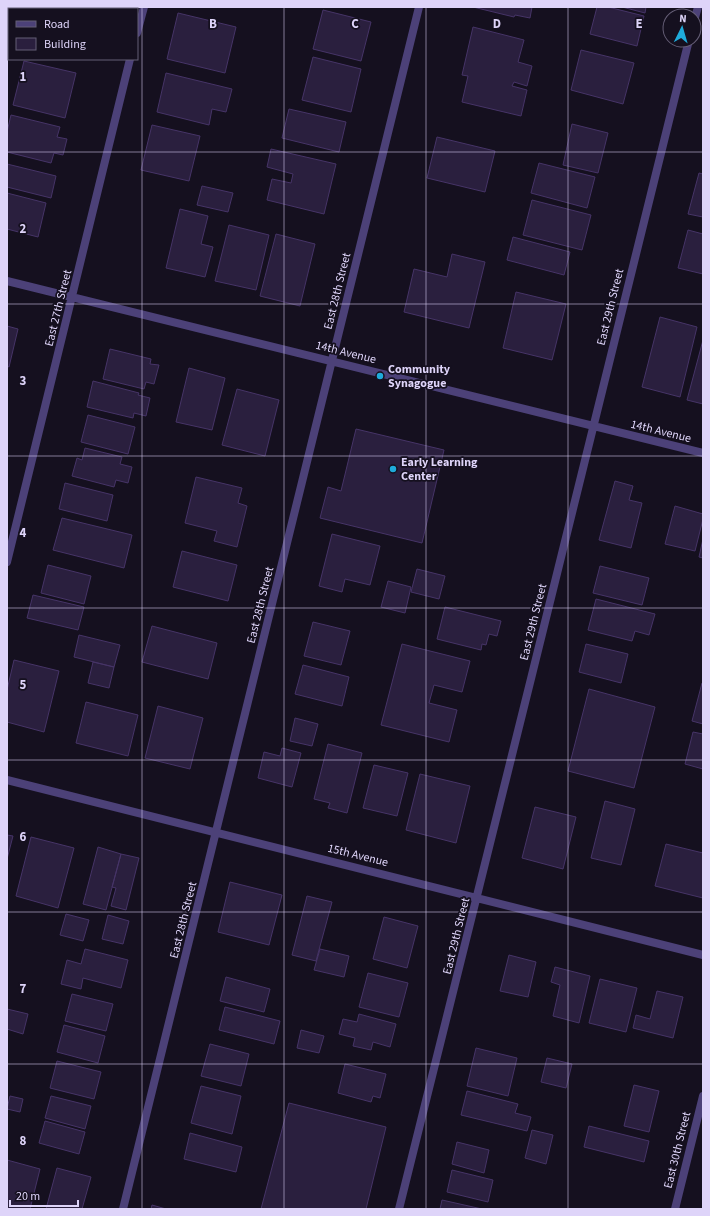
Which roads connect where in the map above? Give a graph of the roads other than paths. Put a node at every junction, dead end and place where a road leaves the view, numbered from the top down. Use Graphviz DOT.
graph roads {
  1 [pos="144,7"];
  2 [pos="419,7"];
  3 [pos="138,29"];
  4 [pos="687,48"];
  5 [pos="130,60"];
  6 [pos="7,281"];
  7 [pos="73,297"];
  8 [pos="332,361"];
  9 [pos="593,426"];
  10 [pos="703,453"];
  11 [pos="7,562"];
  12 [pos="7,780"];
  13 [pos="217,833"];
  14 [pos="478,898"];
  15 [pos="703,955"];
  16 [pos="703,1096"];
  17 [pos="123,1209"];
  18 [pos="399,1209"];
  19 [pos="675,1209"];
  1 -- 3 [label="street"];
  2 -- 8 [label="street, East 28th Street"];
  4 -- 9 [label="street, East 29th Street"];
  5 -- 7 [label="street, East 27th Street"];
  6 -- 7 [label="street, 14th Avenue"];
  7 -- 8 [label="street, 14th Avenue"];
  7 -- 11 [label="street, East 27th Street"];
  8 -- 9 [label="street, 14th Avenue"];
  8 -- 13 [label="street, East 28th Street"];
  9 -- 10 [label="street, 14th Avenue"];
  9 -- 14 [label="street, East 29th Street"];
  12 -- 13 [label="street, 15th Avenue"];
  13 -- 14 [label="street, 15th Avenue"];
  13 -- 17 [label="street, East 28th Street"];
  14 -- 15 [label="street, 15th Avenue"];
  14 -- 18 [label="street, East 29th Street"];
  16 -- 19 [label="street, East 30th Street"];
}
